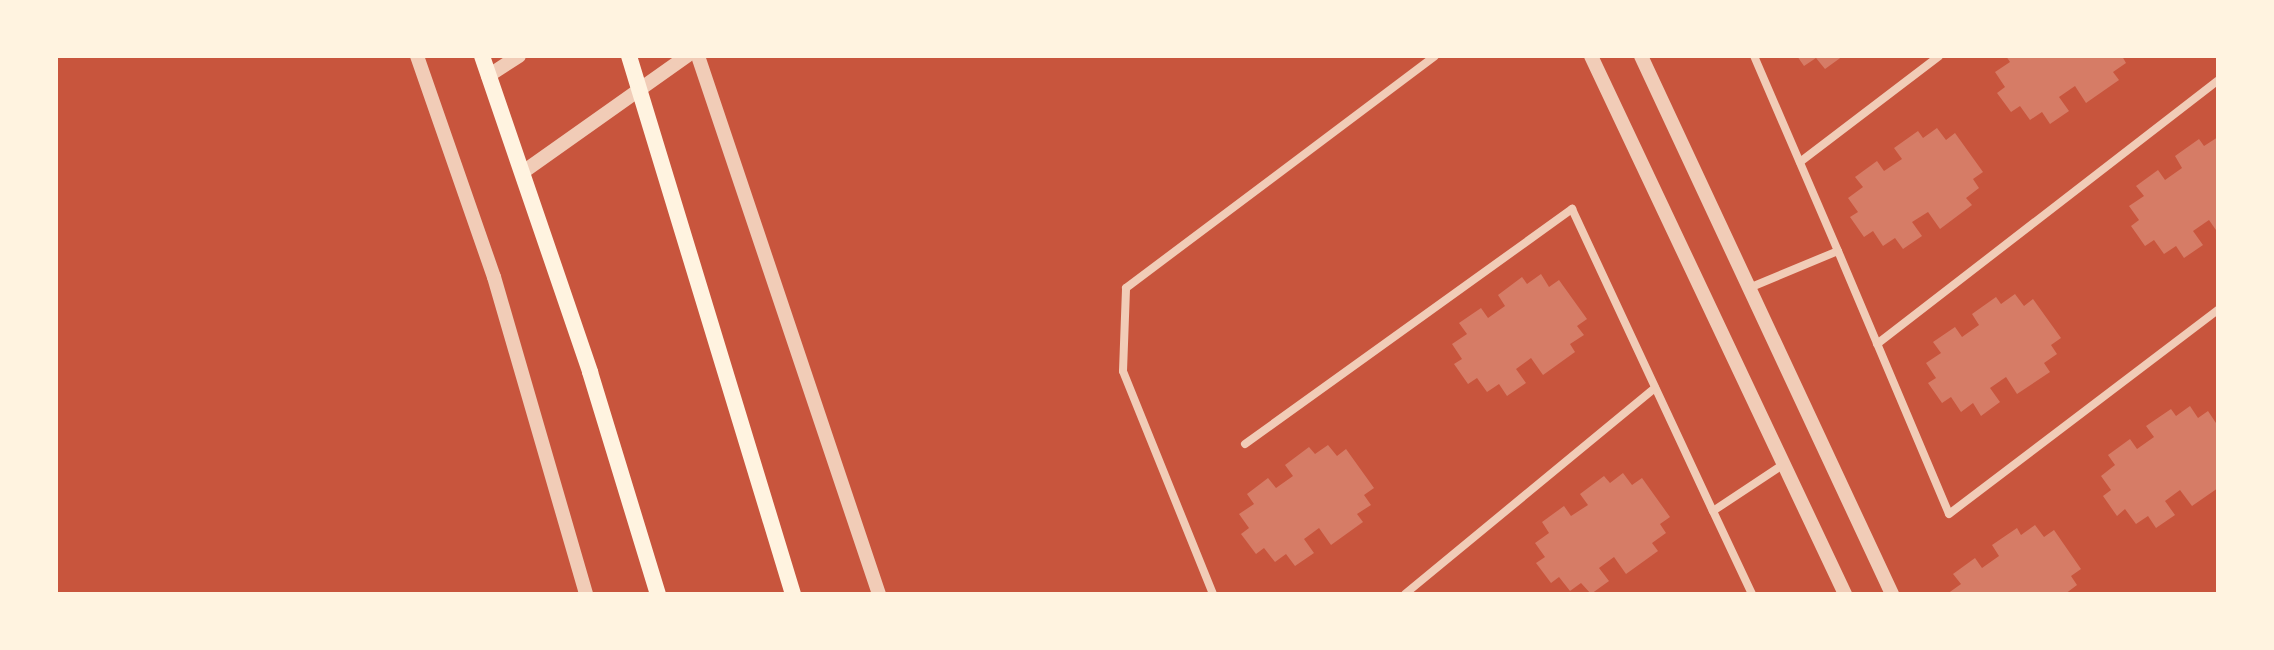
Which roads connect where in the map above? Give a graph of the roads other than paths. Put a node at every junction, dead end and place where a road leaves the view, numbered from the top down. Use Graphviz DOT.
graph roads {
  1 [pos="417,56"];
  2 [pos="482,56"];
  3 [pos="519,56"];
  4 [pos="629,56"];
  5 [pos="687,56"];
  6 [pos="698,56"];
  7 [pos="1435,56"];
  8 [pos="1591,56"];
  9 [pos="1641,56"];
  10 [pos="1754,56"];
  11 [pos="1939,56"];
  12 [pos="488,76"];
  13 [pos="2218,80"];
  14 [pos="640,86"];
  15 [pos="1800,162"];
  16 [pos="523,172"];
  17 [pos="1838,251"];
  18 [pos="1749,288"];
  19 [pos="2218,310"];
  20 [pos="1877,344"];
  21 [pos="1655,388"];
  22 [pos="1245,444"];
  23 [pos="1784,464"];
  24 [pos="1713,511"];
  25 [pos="586,594"];
  26 [pos="658,594"];
  27 [pos="793,594"];
  28 [pos="879,594"];
  29 [pos="1213,594"];
  30 [pos="1405,594"];
  31 [pos="1752,594"];
  32 [pos="1845,594"];
  33 [pos="1892,594"];
  1 -- 25 [label="street"];
  2 -- 12 [label="main road"];
  3 -- 12 [label="street"];
  4 -- 14 [label="main road"];
  5 -- 14 [label="street"];
  6 -- 28 [label="street"];
  7 -- 29 [label="street"];
  8 -- 23 [label="street"];
  9 -- 18 [label="street"];
  10 -- 15 [label="street"];
  11 -- 15 [label="street"];
  12 -- 16 [label="main road"];
  13 -- 20 [label="street"];
  14 -- 16 [label="street"];
  14 -- 27 [label="main road"];
  15 -- 17 [label="street"];
  16 -- 26 [label="main road"];
  17 -- 18 [label="street"];
  17 -- 20 [label="street"];
  18 -- 33 [label="street"];
  19 -- 20 [label="street"];
  21 -- 22 [label="street"];
  21 -- 24 [label="street"];
  21 -- 30 [label="street"];
  23 -- 24 [label="street"];
  23 -- 32 [label="street"];
  24 -- 31 [label="street"];
}
